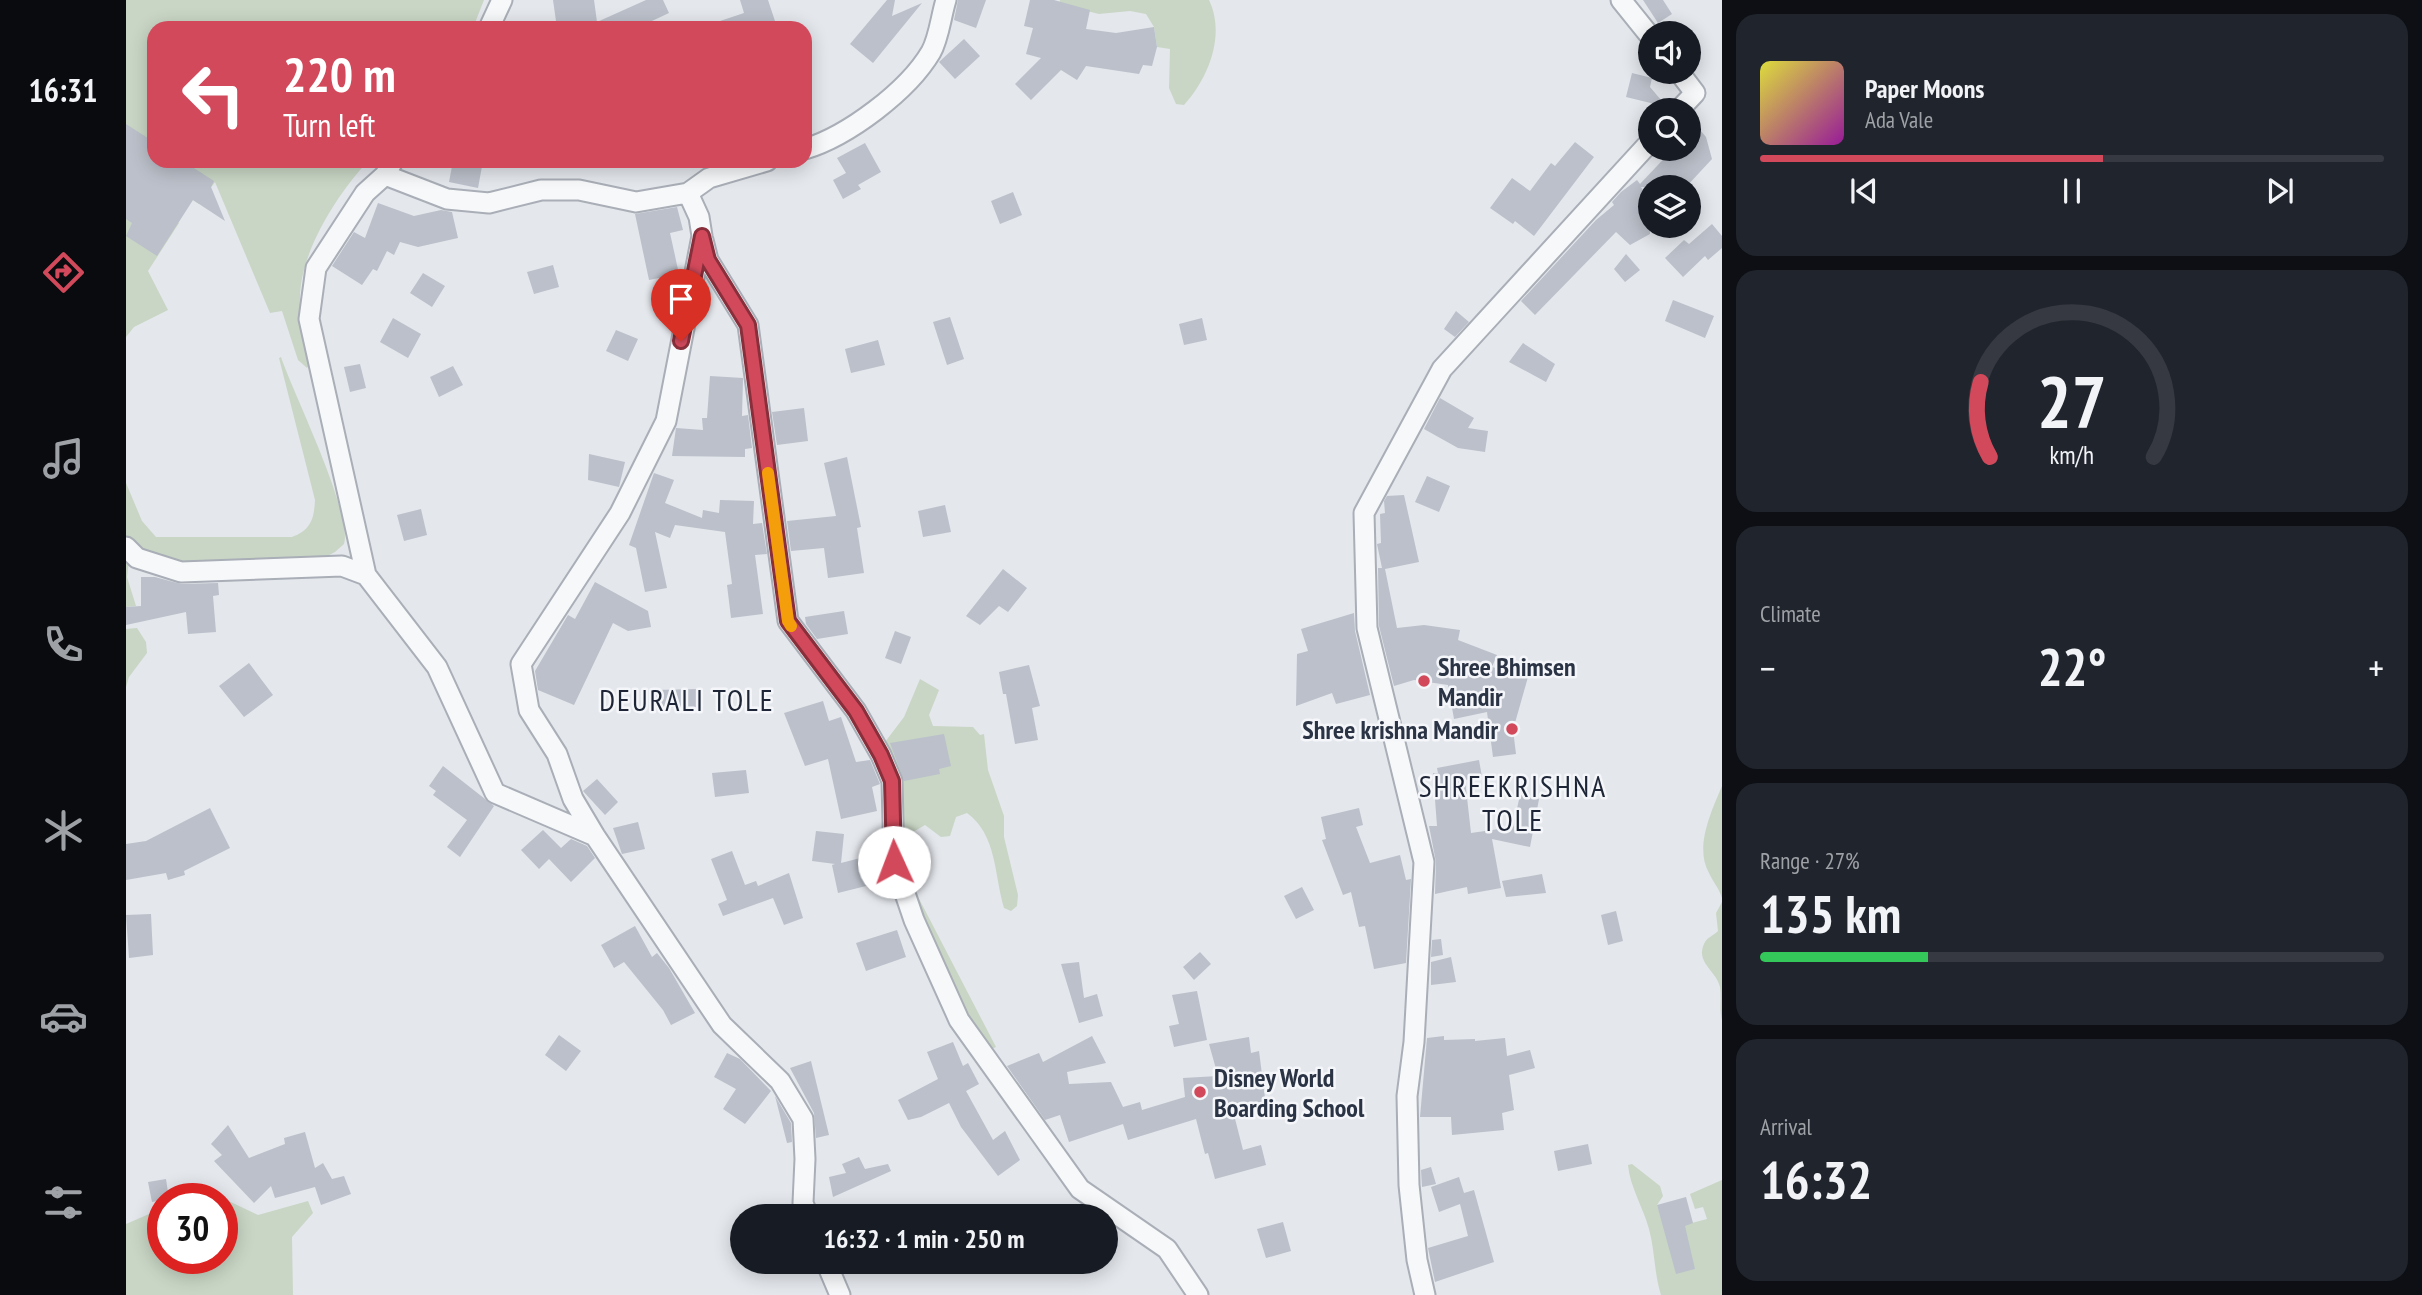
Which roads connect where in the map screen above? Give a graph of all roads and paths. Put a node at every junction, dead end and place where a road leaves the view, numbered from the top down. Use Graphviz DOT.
graph roads {
  1 [pos="502,0"];
  2 [pos="946,0"];
  3 [pos="1621,0"];
  4 [pos="492,21"];
  5 [pos="1638,21"];
  6 [pos="1688,84"];
  7 [pos="1690,98"];
  8 [pos="812,147"];
  9 [pos="1638,155"];
  10 [pos="389,168"];
  11 [pos="743,168"];
  12 [pos="688,193"];
  13 [pos="702,236"];
  14 [pos="126,547"];
  15 [pos="366,575"];
  16 [pos="595,836"];
  17 [pos="803,1204"];
  18 [pos="831,1274"];
  19 [pos="840,1295"];
  20 [pos="1198,1295"];
  21 [pos="1425,1295"];
  1 -- 4 [label="street"];
  2 -- 8 [label="street"];
  3 -- 5 [label="street"];
  6 -- 7 [label="street"];
  9 -- 21 [label="street"];
  10 -- 12 [label="street"];
  10 -- 15 [label="street"];
  11 -- 12 [label="street"];
  12 -- 13 [label="street"];
  13 -- 16 [label="street"];
  13 -- 20 [label="street"];
  14 -- 15 [label="street"];
  15 -- 16 [label="street"];
  16 -- 17 [label="street"];
  18 -- 19 [label="street"];
}
